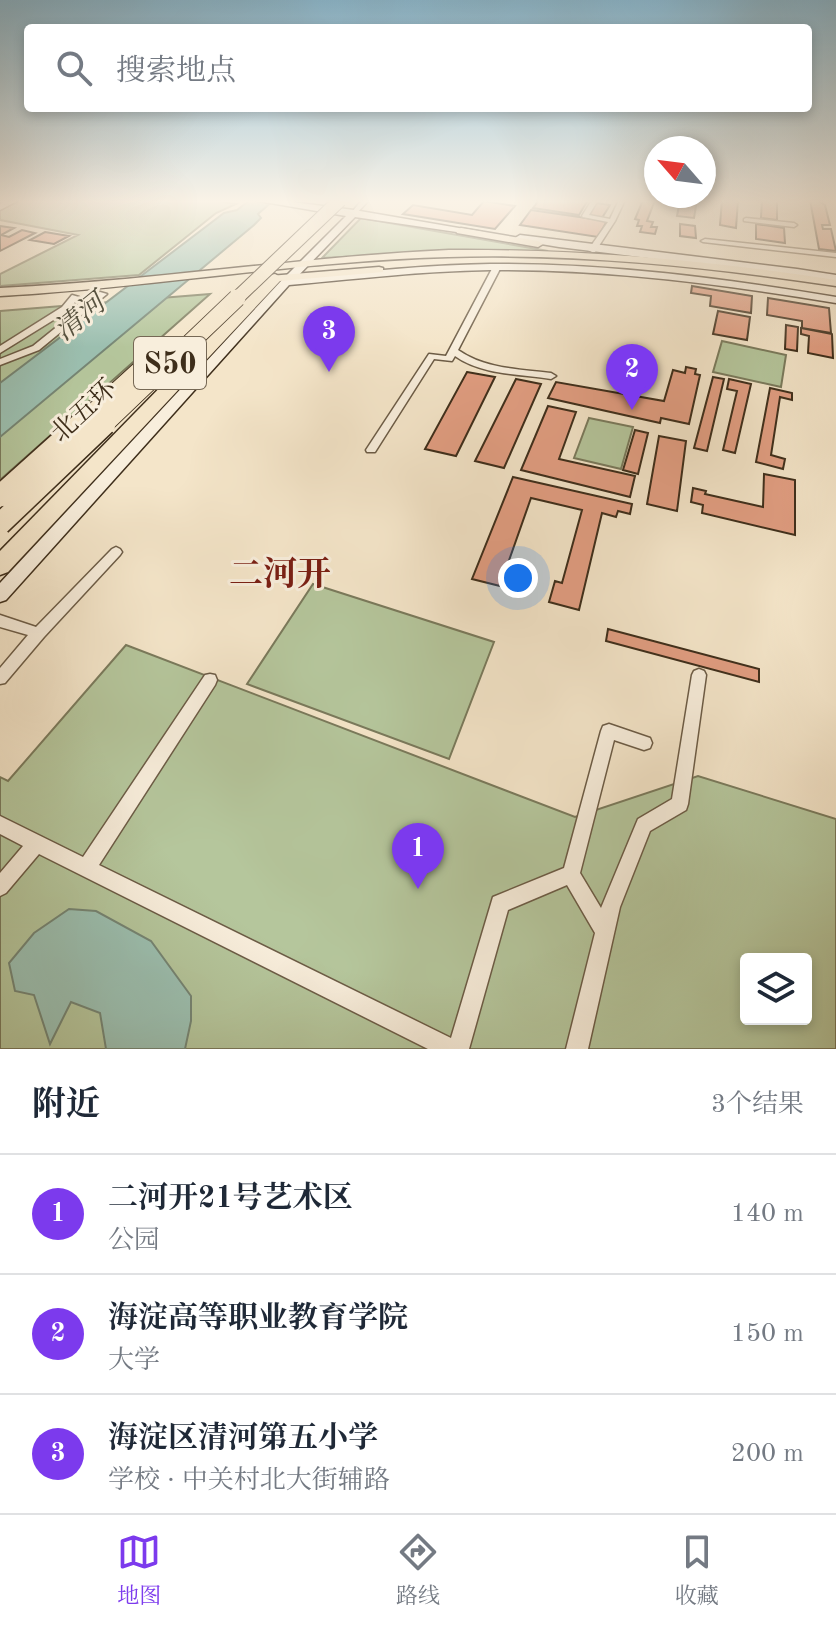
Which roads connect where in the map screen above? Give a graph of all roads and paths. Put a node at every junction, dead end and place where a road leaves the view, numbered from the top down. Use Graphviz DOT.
graph roads {
  1 [pos="271,249"];
  2 [pos="289,249"];
  3 [pos="319,249"];
  4 [pos="568,249"];
  5 [pos="585,249"];
  6 [pos="779,249"];
  7 [pos="592,250"];
  8 [pos="604,255"];
  9 [pos="836,255"];
  10 [pos="305,263"];
  11 [pos="497,267"];
  12 [pos="284,279"];
  13 [pos="836,280"];
  14 [pos="0,292"];
  15 [pos="99,295"];
  16 [pos="75,297"];
  17 [pos="836,297"];
  18 [pos="0,303"];
  19 [pos="0,350"];
  20 [pos="453,350"];
  21 [pos="0,362"];
  22 [pos="551,376"];
  23 [pos="371,450"];
  24 [pos="0,496"];
  25 [pos="0,524"];
  26 [pos="116,552"];
  27 [pos="0,566"];
  28 [pos="0,595"];
  29 [pos="0,621"];
  30 [pos="39,633"];
  31 [pos="699,675"];
  32 [pos="0,678"];
  33 [pos="210,680"];
  34 [pos="644,743"];
  35 [pos="0,825"];
  36 [pos="36,843"];
  37 [pos="86,868"];
  38 [pos="571,874"];
  39 [pos="0,887"];
  40 [pos="605,932"];
  41 [pos="450,1049"];
  42 [pos="458,1049"];
  43 [pos="577,1049"];
  1 -- 24 [label="highway, 北五环 / S50, bridge"];
  2 -- 25 [label="highway, 北五环 / S50, bridge"];
  3 -- 10 [label="street"];
  4 -- 8 [label="main road"];
  5 -- 7 [label="street"];
  6 -- 9 [label="street"];
  7 -- 13 [label="street"];
  8 -- 10 [label="main road"];
  8 -- 13 [label="main road"];
  10 -- 12 [label="street"];
  10 -- 14 [label="main road"];
  11 -- 12 [label="street"];
  11 -- 17 [label="street"];
  11 -- 20 [label="street"];
  12 -- 15 [label="main road"];
  12 -- 17 [label="main road"];
  12 -- 27 [label="highway"];
  12 -- 28 [label="street"];
  15 -- 16 [label="main road"];
  15 -- 21 [label="street"];
  16 -- 18 [label="main road"];
  16 -- 19 [label="street"];
  20 -- 22 [label="street"];
  20 -- 23 [label="street"];
  26 -- 30 [label="street"];
  29 -- 30 [label="street"];
  30 -- 32 [label="street"];
  31 -- 40 [label="street"];
  33 -- 37 [label="street"];
  34 -- 38 [label="street"];
  35 -- 36 [label="street"];
  36 -- 37 [label="street"];
  36 -- 39 [label="street"];
  37 -- 41 [label="street"];
  38 -- 40 [label="street"];
  38 -- 42 [label="street"];
  40 -- 43 [label="street"];
}
